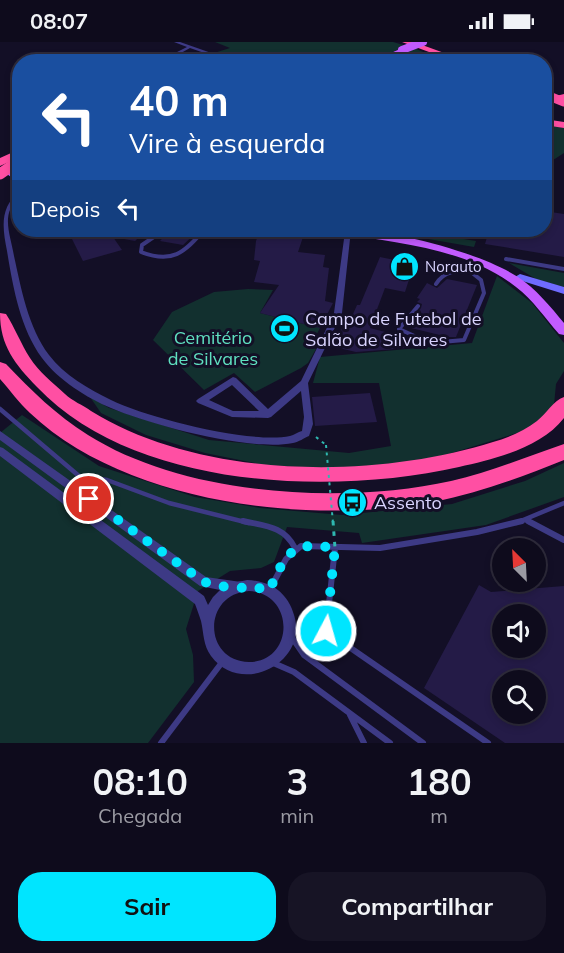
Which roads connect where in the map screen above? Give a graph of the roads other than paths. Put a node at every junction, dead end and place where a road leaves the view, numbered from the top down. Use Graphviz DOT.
graph roads {
  1 [pos="176,42"];
  2 [pos="406,42"];
  3 [pos="422,42"];
  4 [pos="402,46"];
  5 [pos="188,48"];
  6 [pos="180,54"];
  7 [pos="208,54"];
  8 [pos="388,54"];
  9 [pos="426,54"];
  10 [pos="447,54"];
  11 [pos="453,54"];
  12 [pos="12,200"];
  13 [pos="154,237"];
  14 [pos="198,237"];
  15 [pos="346,237"];
  16 [pos="356,237"];
  17 [pos="389,237"];
  18 [pos="399,237"];
  19 [pos="347,248"];
  20 [pos="506,259"];
  21 [pos="481,263"];
  22 [pos="564,269"];
  23 [pos="471,272"];
  24 [pos="520,277"];
  25 [pos="436,284"];
  26 [pos="564,291"];
  27 [pos="418,306"];
  28 [pos="0,318"];
  29 [pos="564,320"];
  30 [pos="564,331"];
  31 [pos="0,368"];
  32 [pos="304,383"];
  33 [pos="564,404"];
  34 [pos="0,409"];
  35 [pos="268,415"];
  36 [pos="564,428"];
  37 [pos="0,435"];
  38 [pos="564,441"];
  39 [pos="137,444"];
  40 [pos="0,451"];
  41 [pos="564,452"];
  42 [pos="123,461"];
  43 [pos="564,503"];
  44 [pos="526,520"];
  45 [pos="564,540"];
  46 [pos="295,548"];
  47 [pos="335,548"];
  48 [pos="238,588"];
  49 [pos="269,591"];
  50 [pos="208,624"];
  51 [pos="290,634"];
  52 [pos="223,661"];
  53 [pos="271,662"];
  54 [pos="349,712"];
  55 [pos="161,743"];
  56 [pos="364,743"];
  57 [pos="390,743"];
  58 [pos="423,743"];
  59 [pos="488,743"];
  1 -- 5 [label="street"];
  2 -- 10 [label="highway"];
  3 -- 4 [label="main road, bridge"];
  3 -- 11 [label="highway"];
  4 -- 8 [label="main road"];
  4 -- 9 [label="highway"];
  5 -- 6 [label="street"];
  5 -- 7 [label="street"];
  12 -- 32 [label="street"];
  13 -- 14 [label="lane"];
  15 -- 19 [label="street"];
  16 -- 19 [label="street"];
  17 -- 21 [label="main road"];
  18 -- 24 [label="main road"];
  19 -- 32 [label="street"];
  20 -- 22 [label="lane"];
  21 -- 23 [label="lane"];
  21 -- 30 [label="main road"];
  23 -- 25 [label="lane"];
  23 -- 27 [label="lane"];
  24 -- 26 [label="main road"];
  24 -- 29 [label="main road"];
  28 -- 39 [label="highway"];
  31 -- 42 [label="highway"];
  32 -- 35 [label="street"];
  33 -- 39 [label="highway"];
  34 -- 46 [label="lane"];
  35 -- 35 [label="street"];
  36 -- 39 [label="highway"];
  37 -- 48 [label="street"];
  38 -- 42 [label="highway"];
  40 -- 50 [label="street"];
  41 -- 42 [label="highway"];
  43 -- 44 [label="lane"];
  44 -- 45 [label="lane"];
  44 -- 47 [label="lane"];
  46 -- 47 [label="lane"];
  46 -- 49 [label="lane"];
  47 -- 59 [label="lane"];
  48 -- 49 [label="street"];
  48 -- 50 [label="street"];
  49 -- 51 [label="street"];
  50 -- 52 [label="street"];
  51 -- 53 [label="street"];
  51 -- 58 [label="lane"];
  52 -- 53 [label="street"];
  52 -- 55 [label="lane"];
  53 -- 54 [label="lane"];
  54 -- 56 [label="lane"];
  54 -- 57 [label="lane"];
}
